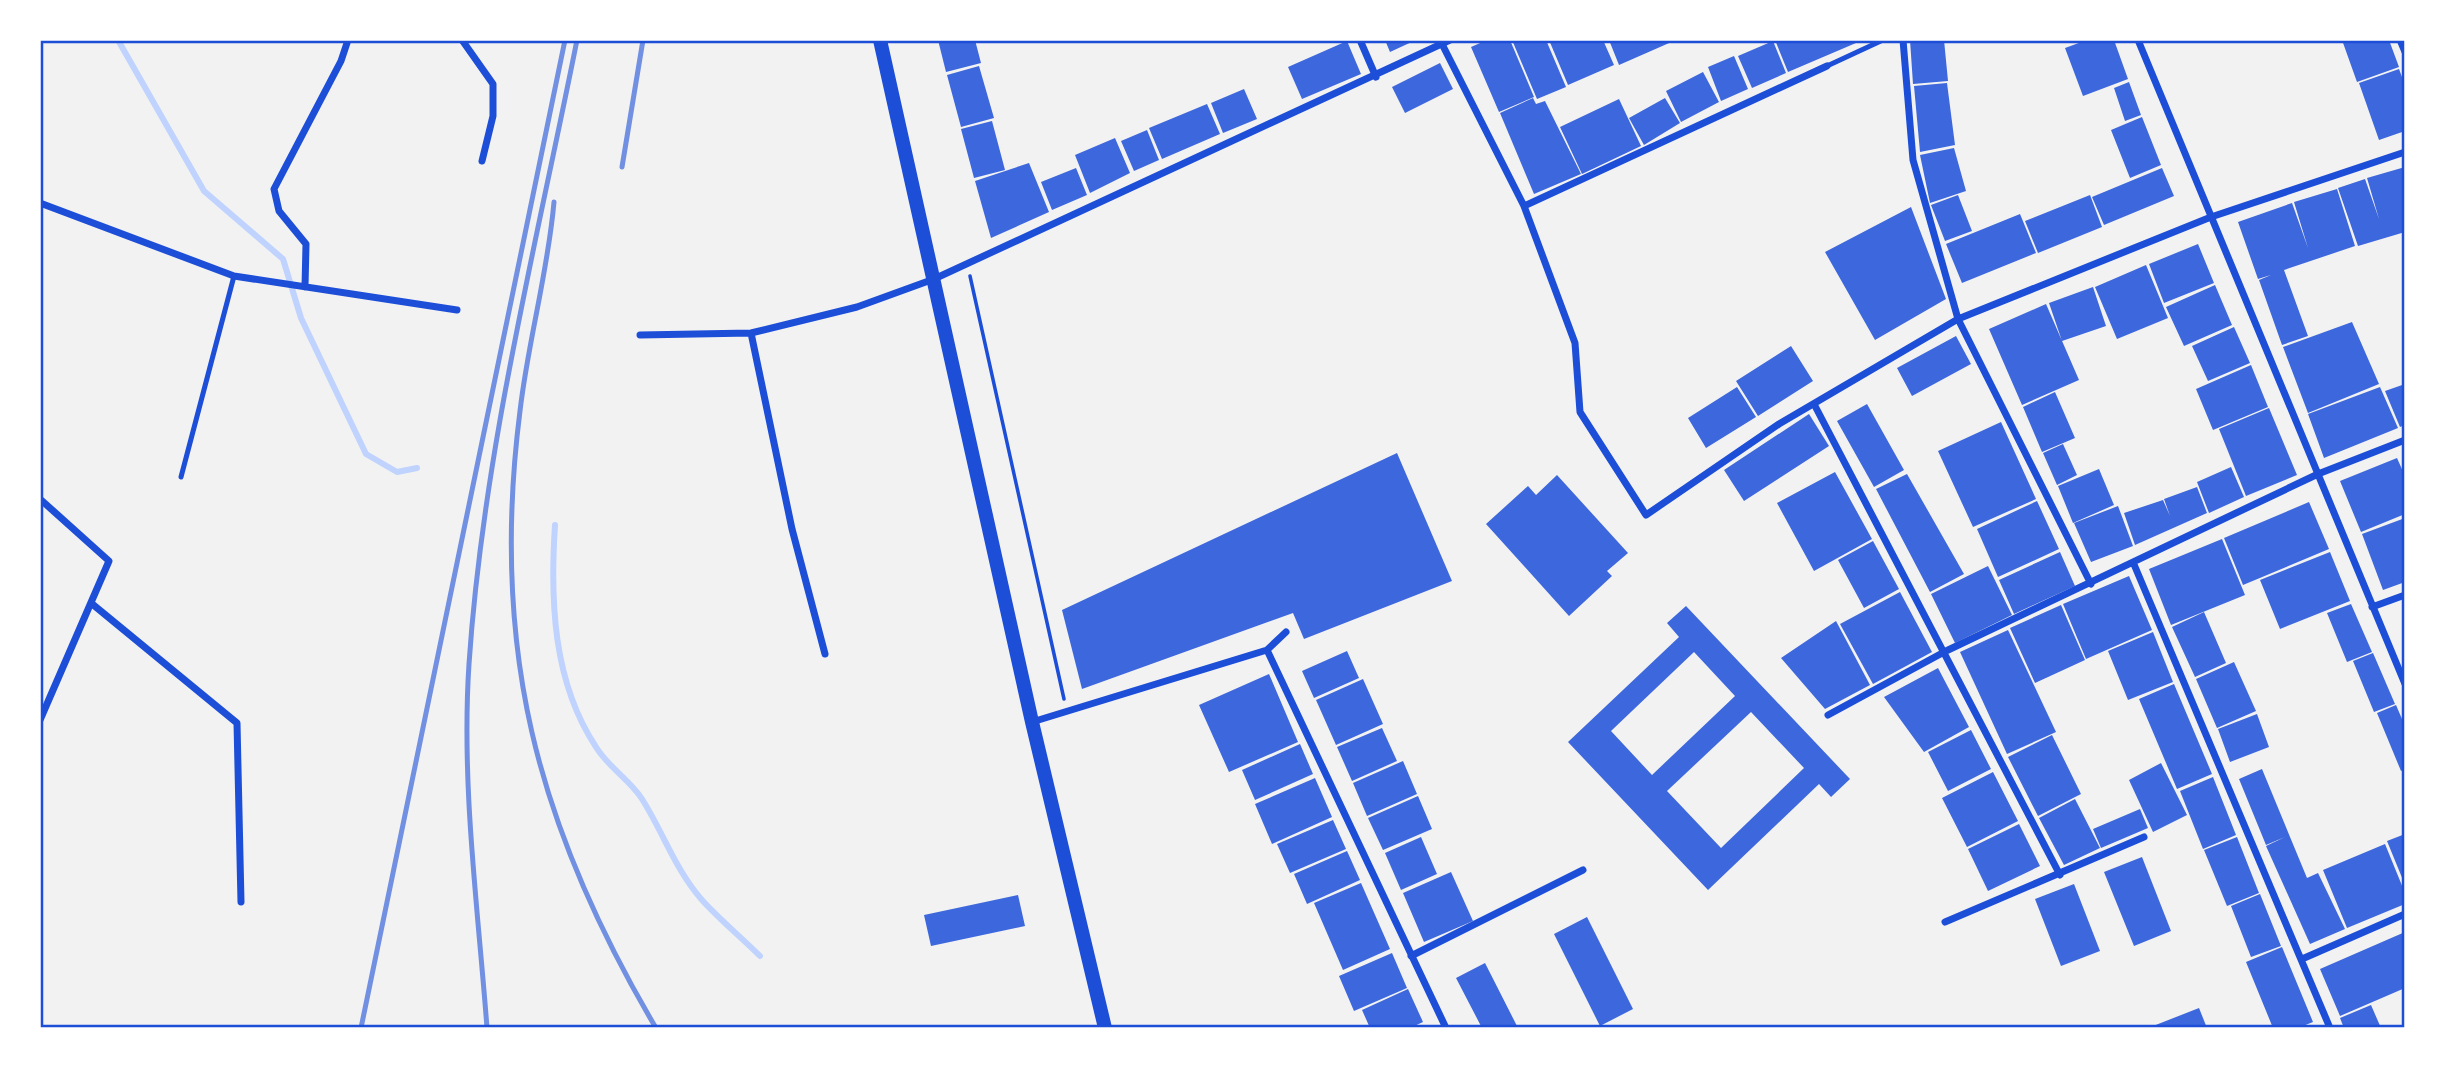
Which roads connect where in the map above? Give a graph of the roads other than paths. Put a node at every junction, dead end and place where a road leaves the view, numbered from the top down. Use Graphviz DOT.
graph roads {
  1 [pos="348,40"];
  2 [pos="462,40"];
  3 [pos="880,40"];
  4 [pos="1360,40"];
  5 [pos="1883,40"];
  6 [pos="1903,40"];
  7 [pos="2138,40"];
  8 [pos="2400,40"];
  9 [pos="1446,42"];
  10 [pos="2405,52"];
  11 [pos="1827,66"];
  12 [pos="1376,77"];
  13 [pos="2405,152"];
  14 [pos="482,161"];
  15 [pos="40,203"];
  16 [pos="1524,206"];
  17 [pos="2211,216"];
  18 [pos="234,276"];
  19 [pos="934,279"];
  20 [pos="302,287"];
  21 [pos="457,310"];
  22 [pos="1958,319"];
  23 [pos="751,332"];
  24 [pos="640,335"];
  25 [pos="1814,404"];
  26 [pos="2405,440"];
  27 [pos="2318,474"];
  28 [pos="181,477"];
  29 [pos="40,499"];
  30 [pos="2133,562"];
  31 [pos="2091,584"];
  32 [pos="2405,595"];
  33 [pos="91,603"];
  34 [pos="2372,607"];
  35 [pos="1286,632"];
  36 [pos="1267,650"];
  37 [pos="1946,651"];
  38 [pos="825,654"];
  39 [pos="2405,684"];
  40 [pos="1828,715"];
  41 [pos="40,720"];
  42 [pos="1032,722"];
  43 [pos="2144,836"];
  44 [pos="1584,870"];
  45 [pos="2060,875"];
  46 [pos="241,902"];
  47 [pos="2405,914"];
  48 [pos="1945,922"];
  49 [pos="1411,956"];
  50 [pos="2302,959"];
  51 [pos="1105,1028"];
  52 [pos="1446,1028"];
  53 [pos="2330,1028"];
  1 -- 20 [label="street"];
  2 -- 14 [label="street"];
  3 -- 19 [label="main road"];
  4 -- 12 [label="street"];
  5 -- 11 [label="lane"];
  6 -- 22 [label="street"];
  7 -- 17 [label="street"];
  8 -- 10 [label="street"];
  9 -- 12 [label="street"];
  9 -- 16 [label="street"];
  11 -- 16 [label="street"];
  12 -- 19 [label="street"];
  13 -- 17 [label="street"];
  15 -- 18 [label="street"];
  16 -- 25 [label="street"];
  17 -- 22 [label="street"];
  17 -- 27 [label="street"];
  18 -- 20 [label="street"];
  18 -- 28 [label="lane"];
  19 -- 23 [label="street"];
  19 -- 42 [label="main road"];
  20 -- 21 [label="street"];
  22 -- 25 [label="street"];
  22 -- 31 [label="street"];
  23 -- 24 [label="street"];
  23 -- 38 [label="street"];
  25 -- 37 [label="street"];
  26 -- 27 [label="street"];
  27 -- 30 [label="street"];
  27 -- 34 [label="street"];
  29 -- 33 [label="street"];
  30 -- 31 [label="street"];
  30 -- 50 [label="street"];
  31 -- 37 [label="street"];
  32 -- 34 [label="street"];
  33 -- 41 [label="street"];
  33 -- 46 [label="street"];
  34 -- 39 [label="street"];
  35 -- 36 [label="street"];
  36 -- 42 [label="street"];
  36 -- 49 [label="street"];
  37 -- 40 [label="street"];
  37 -- 45 [label="street"];
  42 -- 51 [label="main road"];
  43 -- 45 [label="street"];
  44 -- 49 [label="street"];
  45 -- 48 [label="street"];
  47 -- 50 [label="street"];
  49 -- 52 [label="street"];
  50 -- 53 [label="street"];
}
